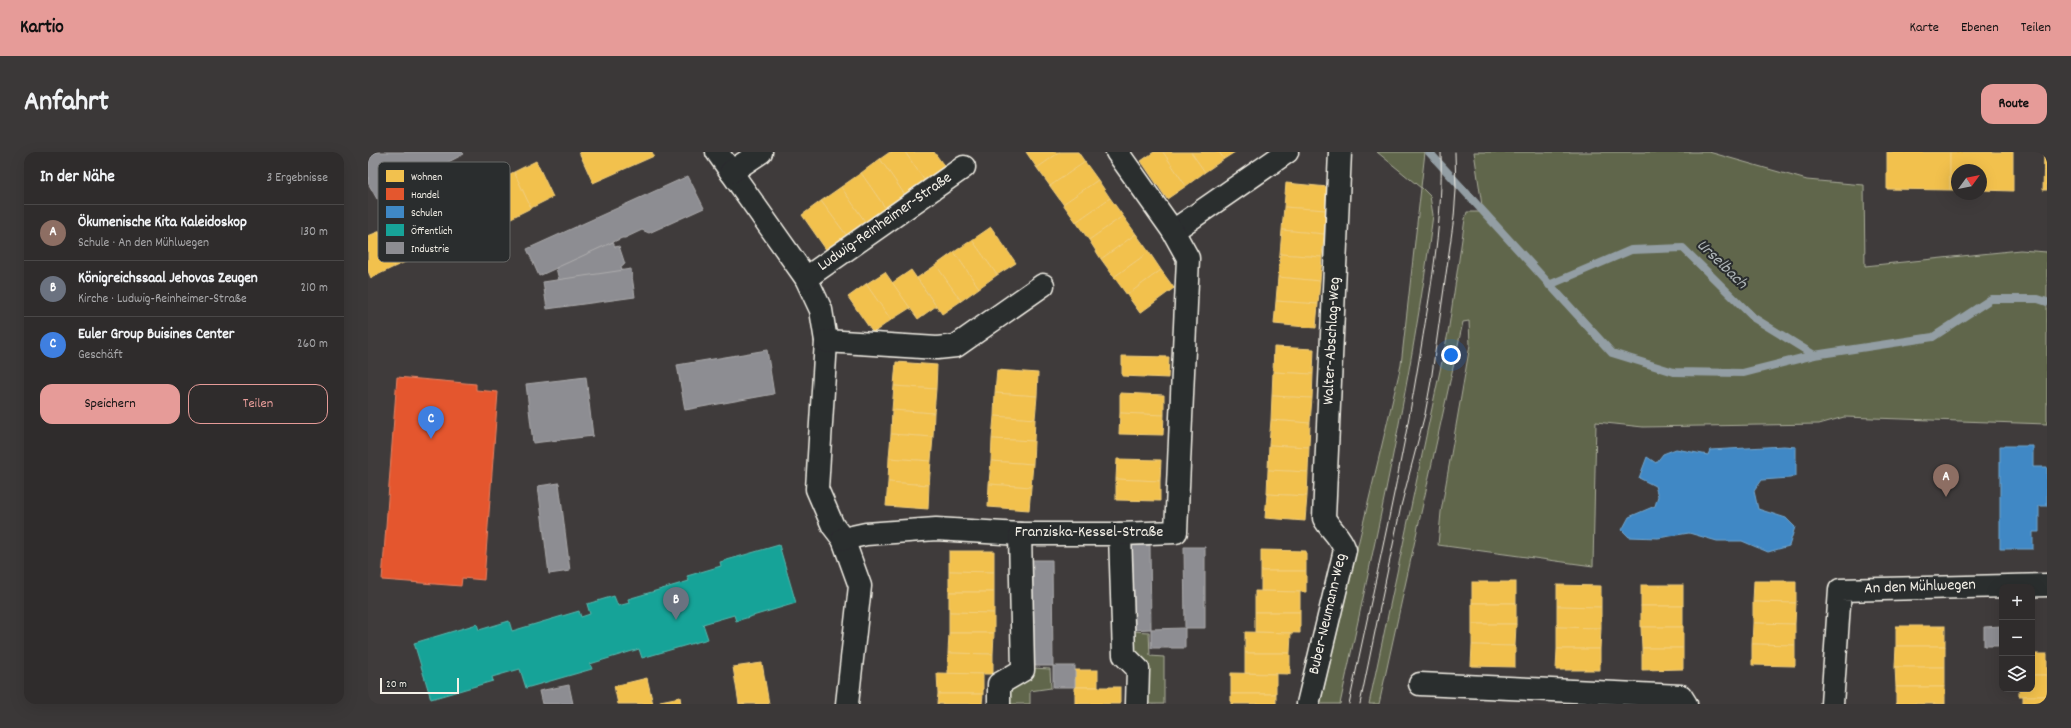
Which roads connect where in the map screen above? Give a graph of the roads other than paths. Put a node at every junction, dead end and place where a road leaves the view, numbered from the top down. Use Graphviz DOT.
graph roads {
  1 [pos="717,152"];
  2 [pos="761,152"];
  3 [pos="1117,152"];
  4 [pos="1287,152"];
  5 [pos="1340,152"];
  6 [pos="964,168"];
  7 [pos="732,172"];
  8 [pos="1173,231"];
  9 [pos="806,278"];
  10 [pos="1043,285"];
  11 [pos="826,341"];
  12 [pos="1330,529"];
  13 [pos="1020,534"];
  14 [pos="1120,534"];
  15 [pos="843,539"];
  16 [pos="2047,585"];
  17 [pos="1420,684"];
  18 [pos="847,704"];
  19 [pos="999,704"];
  20 [pos="1137,704"];
  21 [pos="1308,704"];
  22 [pos="1686,704"];
  23 [pos="1832,704"];
  1 -- 7 [label="street, Ludwig-Reinheimer-Straße"];
  2 -- 7 [label="street"];
  3 -- 8 [label="street, Franziska-Kessel-Straße"];
  4 -- 8 [label="street"];
  5 -- 12 [label="street, Walter-Abschlag-Weg"];
  6 -- 9 [label="street, Ludwig-Reinheimer-Straße"];
  7 -- 9 [label="street, Ludwig-Reinheimer-Straße"];
  8 -- 14 [label="street, Franziska-Kessel-Straße"];
  9 -- 11 [label="street, Ludwig-Reinheimer-Straße"];
  10 -- 11 [label="street"];
  11 -- 15 [label="street, Ludwig-Reinheimer-Straße"];
  12 -- 21 [label="street, Buber-Neumann-Weg"];
  13 -- 14 [label="street, Franziska-Kessel-Straße"];
  13 -- 15 [label="street, Franziska-Kessel-Straße"];
  13 -- 19 [label="street"];
  14 -- 20 [label="street"];
  15 -- 18 [label="street, Ludwig-Reinheimer-Straße"];
  16 -- 23 [label="street, An den Mühlwegen"];
  17 -- 22 [label="street"];
}
